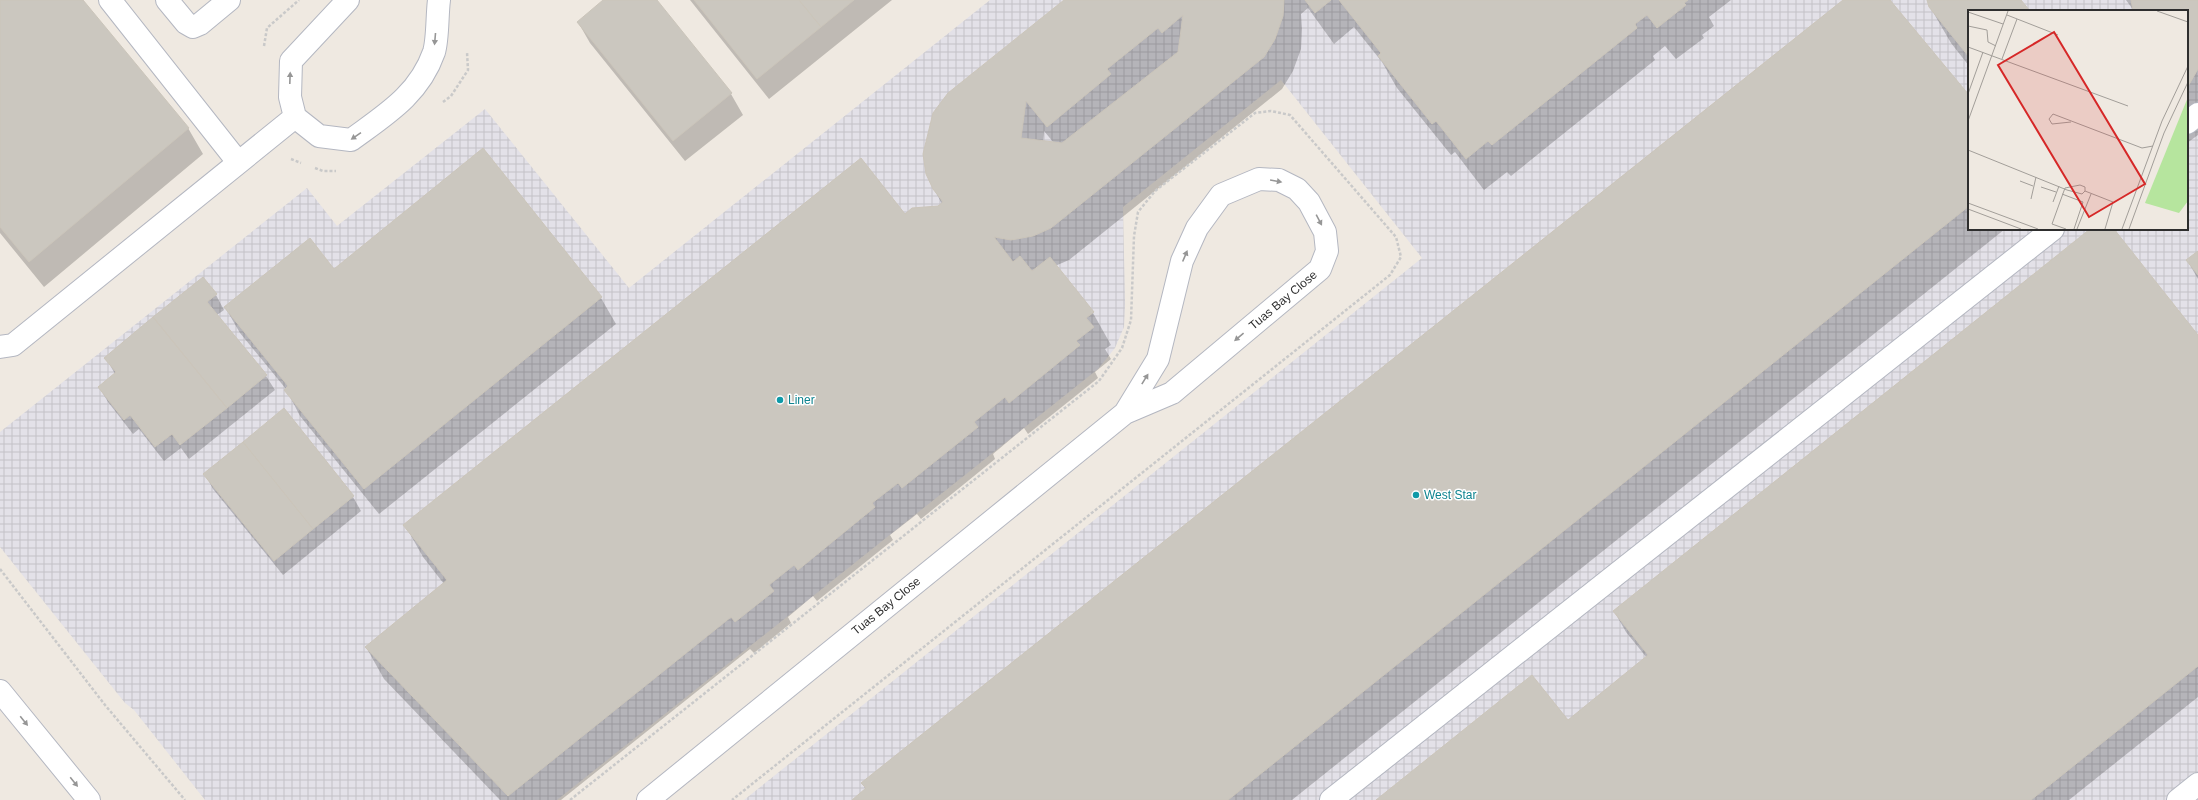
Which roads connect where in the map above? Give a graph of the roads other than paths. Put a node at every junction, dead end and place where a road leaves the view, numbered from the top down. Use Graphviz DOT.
graph roads {
  1 [pos="110,0"];
  2 [pos="167,0"];
  3 [pos="230,0"];
  4 [pos="348,0"];
  5 [pos="439,0"];
  6 [pos="2198,114"];
  7 [pos="295,116"];
  8 [pos="2188,122"];
  9 [pos="238,162"];
  10 [pos="2052,230"];
  11 [pos="0,347"];
  12 [pos="1125,413"];
  13 [pos="0,691"];
  14 [pos="2198,784"];
  15 [pos="89,800"];
  16 [pos="648,800"];
  17 [pos="1331,800"];
  18 [pos="2178,800"];
  1 -- 9 [label="street"];
  2 -- 3 [label="street"];
  7 -- 4 [label="street, one-way"];
  5 -- 7 [label="street, one-way"];
  6 -- 8 [label="street"];
  7 -- 9 [label="street"];
  9 -- 11 [label="street"];
  10 -- 17 [label="street"];
  12 -- 12 [label="street, Tuas Bay Close, one-way"];
  12 -- 16 [label="street, Tuas Bay Close"];
  13 -- 15 [label="street, one-way"];
  14 -- 18 [label="street"];
}
